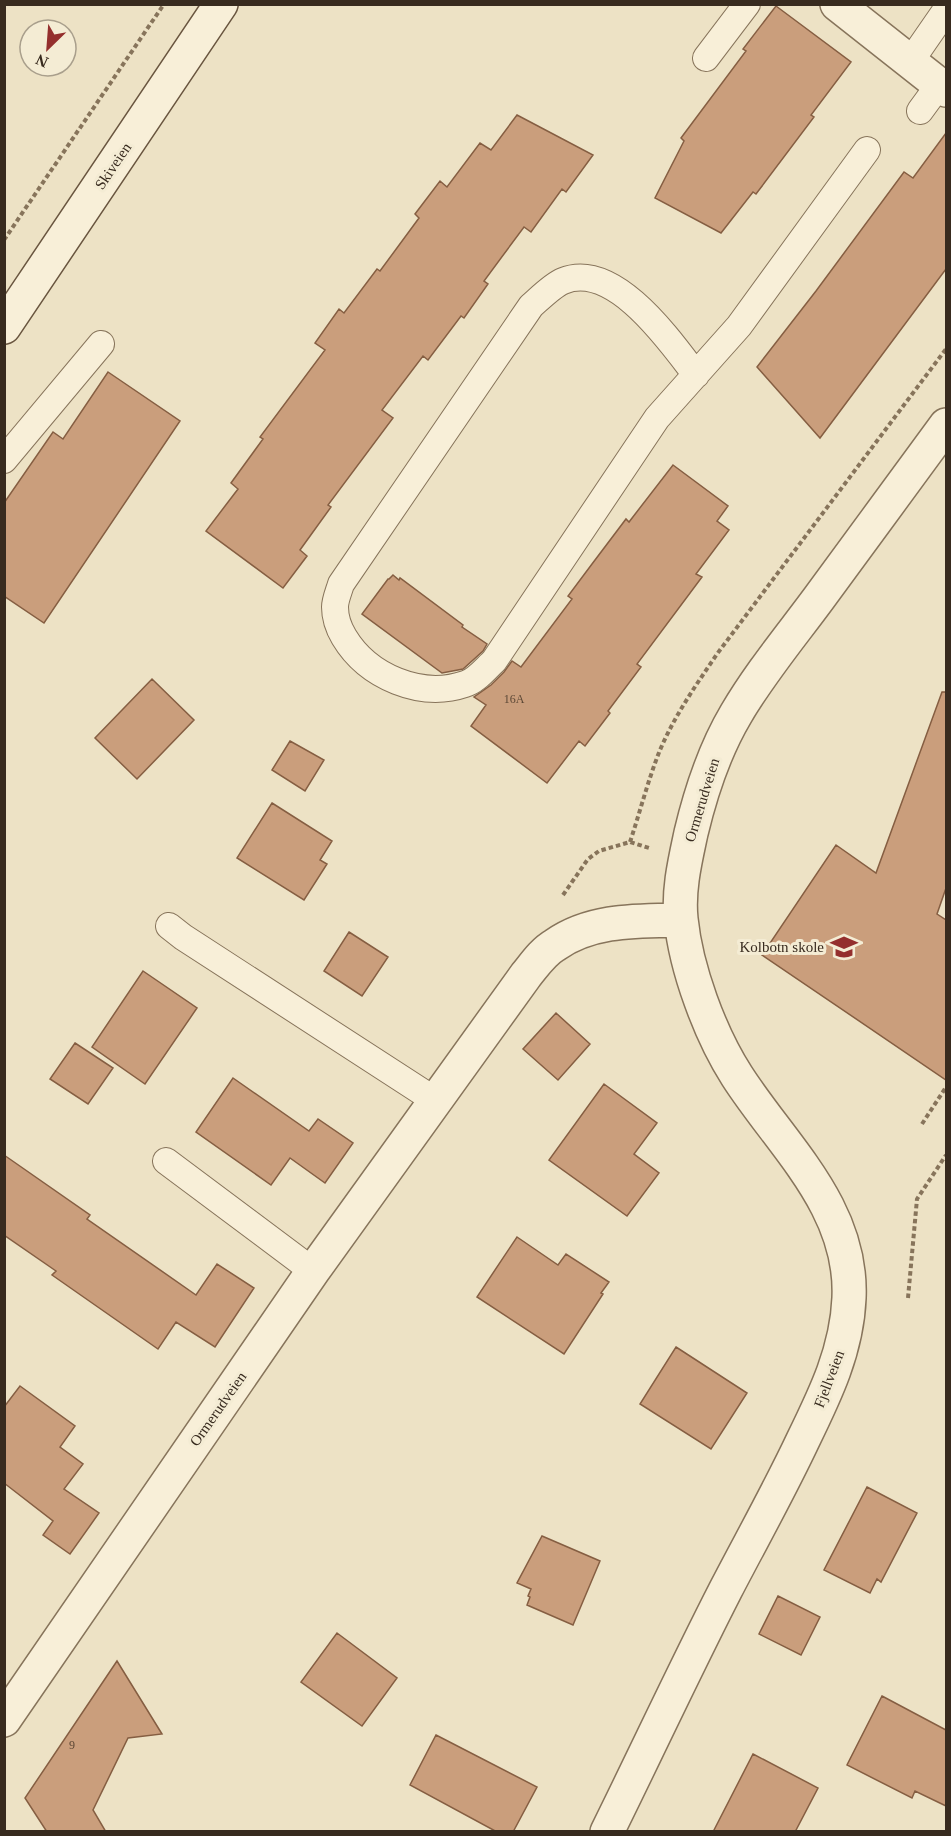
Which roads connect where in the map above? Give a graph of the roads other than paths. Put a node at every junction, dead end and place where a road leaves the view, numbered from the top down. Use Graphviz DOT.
graph roads {
  1 [pos="221,4"];
  2 [pos="747,4"];
  3 [pos="837,4"];
  4 [pos="946,10"];
  5 [pos="706,58"];
  6 [pos="910,62"];
  7 [pos="943,88"];
  8 [pos="920,111"];
  9 [pos="867,150"];
  10 [pos="4,327"];
  11 [pos="101,344"];
  12 [pos="696,375"];
  13 [pos="946,425"];
  14 [pos="5,457"];
  15 [pos="681,920"];
  16 [pos="169,926"];
  17 [pos="436,1101"];
  18 [pos="166,1161"];
  19 [pos="313,1271"];
  20 [pos="4,1720"];
  21 [pos="607,1832"];
  1 -- 10 [label="street, Skiveien"];
  2 -- 5 [label="lane"];
  3 -- 6 [label="street"];
  4 -- 6 [label="lane"];
  6 -- 7 [label="street"];
  7 -- 8 [label="lane"];
  9 -- 12 [label="lane"];
  11 -- 14 [label="lane"];
  12 -- 12 [label="lane"];
  13 -- 15 [label="street, Ormerudveien"];
  15 -- 17 [label="street, Ormerudveien"];
  15 -- 21 [label="street, Fjellveien"];
  16 -- 17 [label="lane"];
  17 -- 19 [label="street, Ormerudveien"];
  18 -- 19 [label="lane"];
  19 -- 20 [label="street, Ormerudveien"];
}
